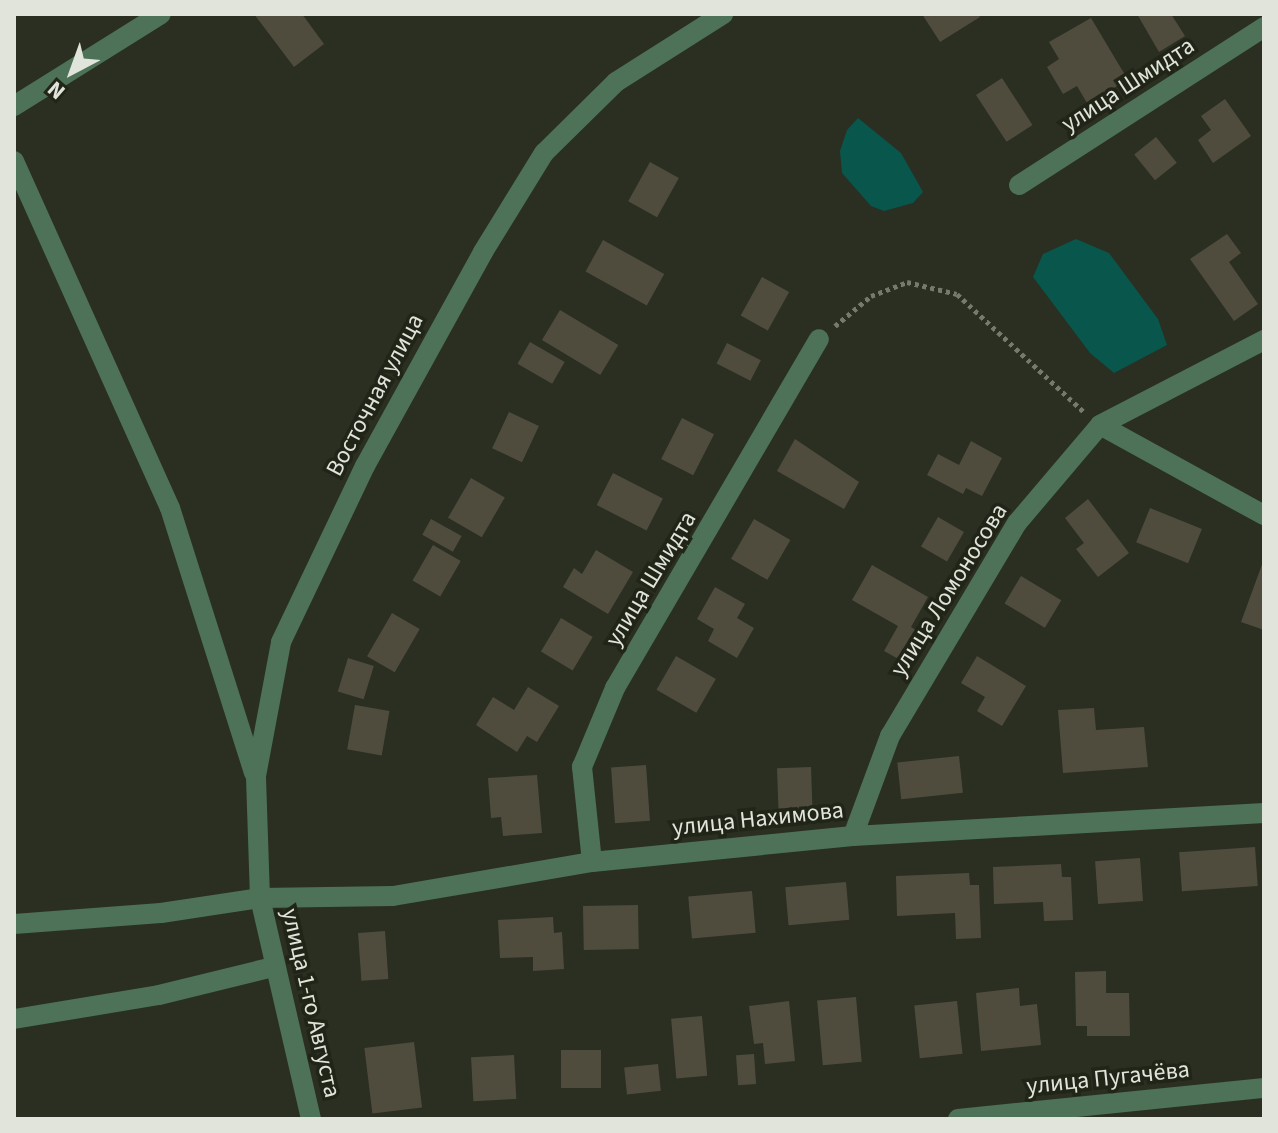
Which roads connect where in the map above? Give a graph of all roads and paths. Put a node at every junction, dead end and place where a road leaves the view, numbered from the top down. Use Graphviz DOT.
graph roads {
  1 [pos="161,14"];
  2 [pos="723,14"];
  3 [pos="1264,27"];
  4 [pos="14,106"];
  5 [pos="14,161"];
  6 [pos="1019,185"];
  7 [pos="819,339"];
  8 [pos="1264,340"];
  9 [pos="1100,425"];
  10 [pos="1264,515"];
  11 [pos="256,776"];
  12 [pos="1264,813"];
  13 [pos="853,836"];
  14 [pos="592,862"];
  15 [pos="260,898"];
  16 [pos="14,924"];
  17 [pos="273,967"];
  18 [pos="14,1019"];
  19 [pos="1264,1088"];
  20 [pos="311,1119"];
  21 [pos="958,1119"];
  22 [pos="970,1119"];
  1 -- 4 [label="street"];
  2 -- 11 [label="street, Восточная улица"];
  3 -- 6 [label="street, улица Шмидта"];
  5 -- 11 [label="street"];
  7 -- 9 [label="path"];
  7 -- 14 [label="street, улица Шмидта"];
  8 -- 9 [label="street, улица Ломоносова"];
  9 -- 10 [label="street"];
  9 -- 13 [label="street, улица Ломоносова"];
  11 -- 15 [label="street, Восточная улица"];
  12 -- 13 [label="street, улица Нахимова"];
  13 -- 14 [label="street, улица Нахимова"];
  14 -- 15 [label="street, улица Нахимова"];
  15 -- 16 [label="street, улица Нахимова"];
  15 -- 17 [label="street, улица 1-го Августа"];
  17 -- 18 [label="street"];
  17 -- 20 [label="street, улица 1-го Августа"];
  19 -- 22 [label="street, улица Пугачёва"];
  21 -- 22 [label="street, улица Пугачёва"];
}
